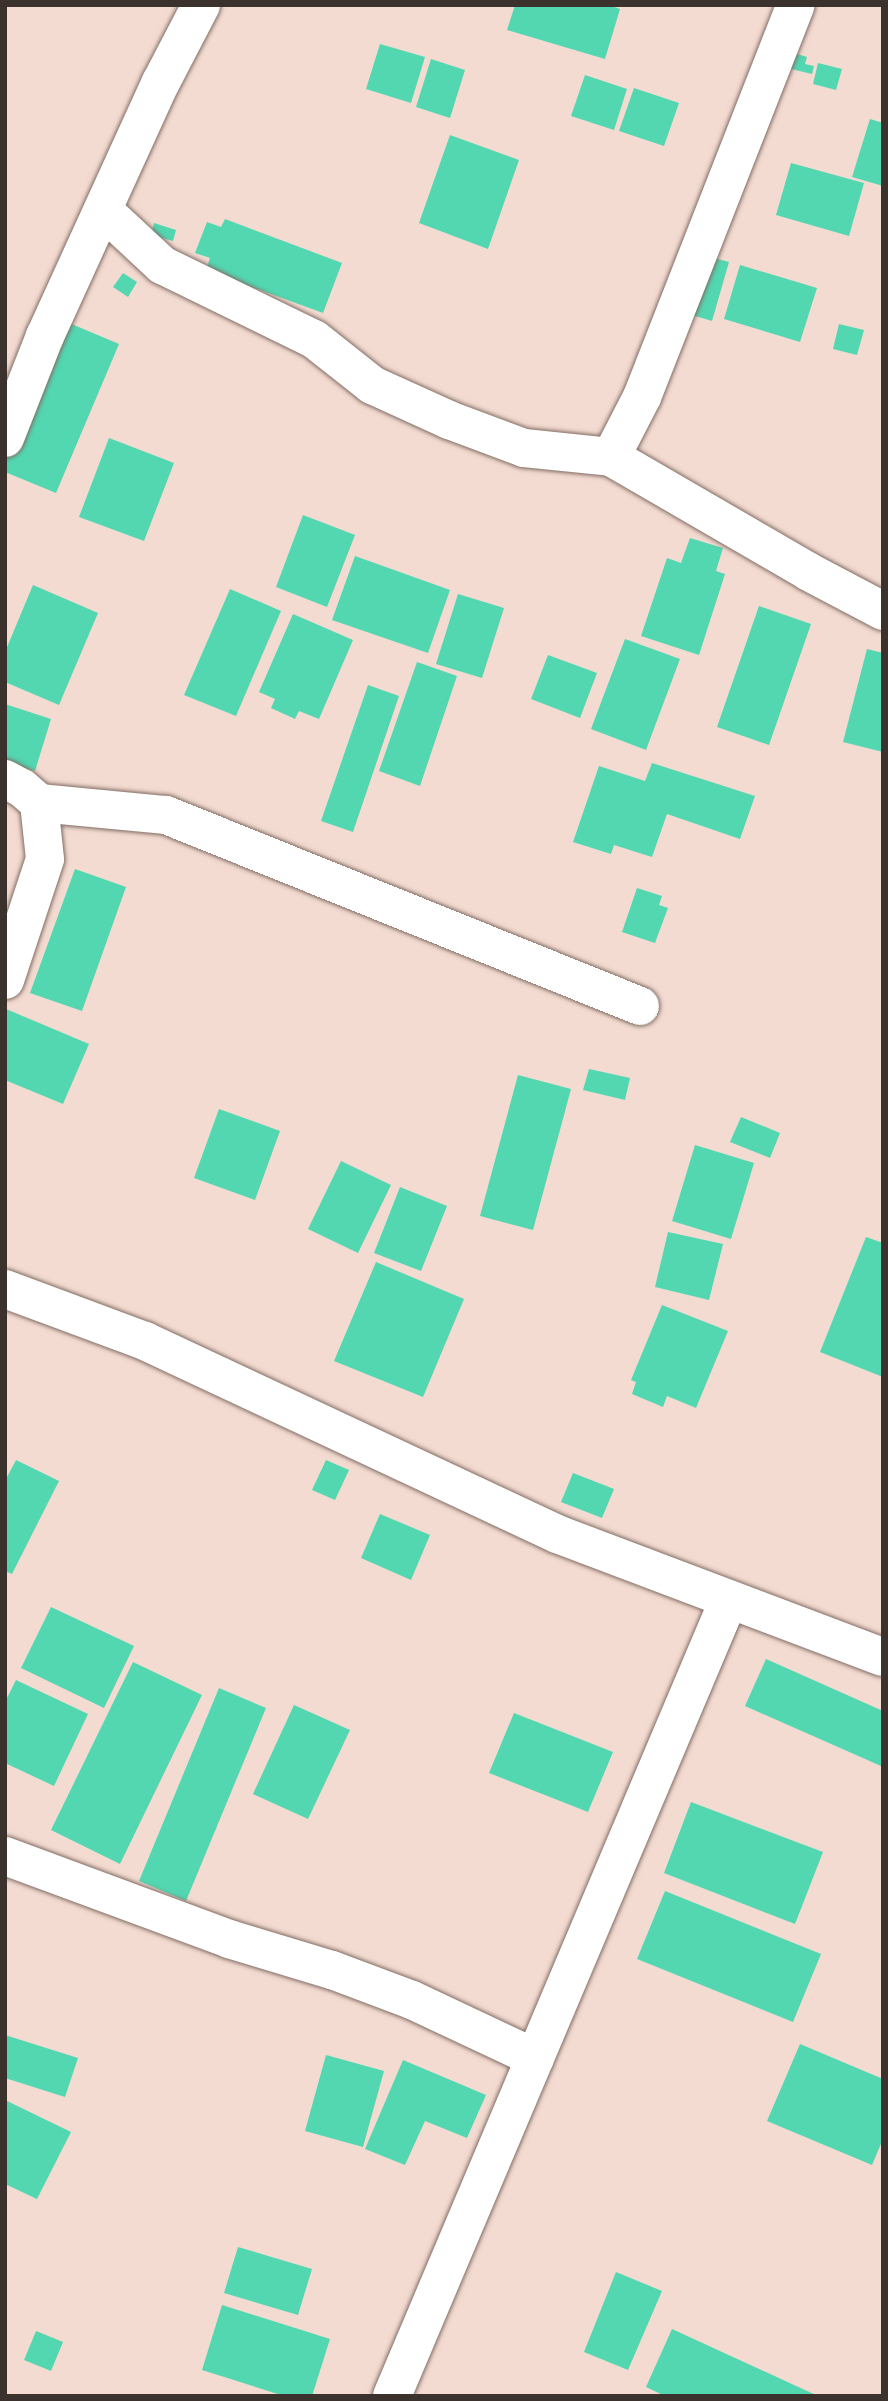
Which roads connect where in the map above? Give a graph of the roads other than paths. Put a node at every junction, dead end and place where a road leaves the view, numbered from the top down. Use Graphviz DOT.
graph roads {
  1 [pos="201,5"];
  2 [pos="796,5"];
  3 [pos="103,210"];
  4 [pos="5,438"];
  5 [pos="611,457"];
  6 [pos="883,611"];
  7 [pos="5,779"];
  8 [pos="39,803"];
  9 [pos="5,980"];
  10 [pos="640,1006"];
  11 [pos="5,1289"];
  12 [pos="729,1598"];
  13 [pos="883,1657"];
  14 [pos="5,1856"];
  15 [pos="535,2058"];
  16 [pos="392,2396"];
  1 -- 3 [label="street"];
  2 -- 5 [label="street"];
  3 -- 4 [label="street"];
  3 -- 5 [label="street"];
  5 -- 6 [label="street"];
  7 -- 8 [label="street"];
  8 -- 9 [label="street"];
  8 -- 10 [label="street"];
  11 -- 12 [label="street"];
  12 -- 13 [label="street"];
  12 -- 15 [label="street"];
  14 -- 15 [label="street"];
  15 -- 16 [label="street"];
}
